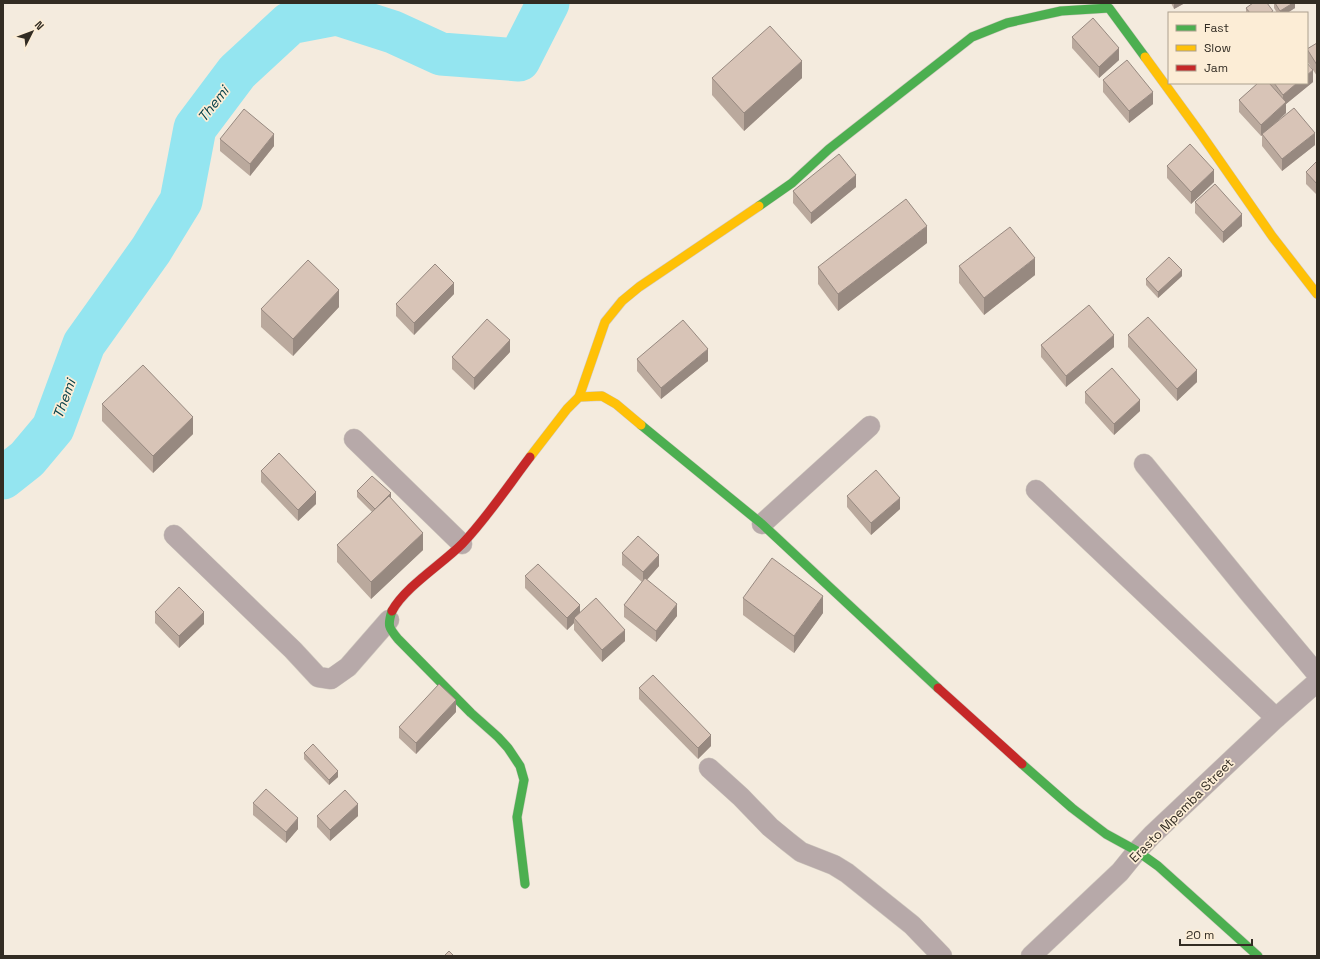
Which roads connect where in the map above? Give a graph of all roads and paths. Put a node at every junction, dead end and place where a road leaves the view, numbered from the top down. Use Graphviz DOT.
graph roads {
  1 [pos="1111,5"];
  2 [pos="1317,294"];
  3 [pos="579,397"];
  4 [pos="870,426"];
  5 [pos="354,440"];
  6 [pos="1144,464"];
  7 [pos="1036,490"];
  8 [pos="762,524"];
  9 [pos="174,535"];
  10 [pos="462,544"];
  11 [pos="389,620"];
  12 [pos="1317,674"];
  13 [pos="1317,682"];
  14 [pos="1276,718"];
  15 [pos="709,768"];
  16 [pos="1136,851"];
  17 [pos="525,884"];
  18 [pos="942,956"];
  19 [pos="1031,956"];
  20 [pos="1258,956"];
  1 -- 2 [label="street"];
  1 -- 3 [label="street"];
  3 -- 8 [label="street"];
  3 -- 10 [label="street"];
  4 -- 8 [label="street"];
  5 -- 10 [label="street"];
  6 -- 12 [label="street"];
  7 -- 14 [label="street"];
  8 -- 16 [label="street"];
  9 -- 11 [label="street"];
  10 -- 11 [label="street"];
  11 -- 17 [label="street"];
  13 -- 14 [label="street, Erasto Mpemba Street"];
  14 -- 16 [label="street, Erasto Mpemba Street"];
  15 -- 18 [label="street"];
  16 -- 19 [label="street, Erasto Mpemba Street"];
  16 -- 20 [label="street"];
}
